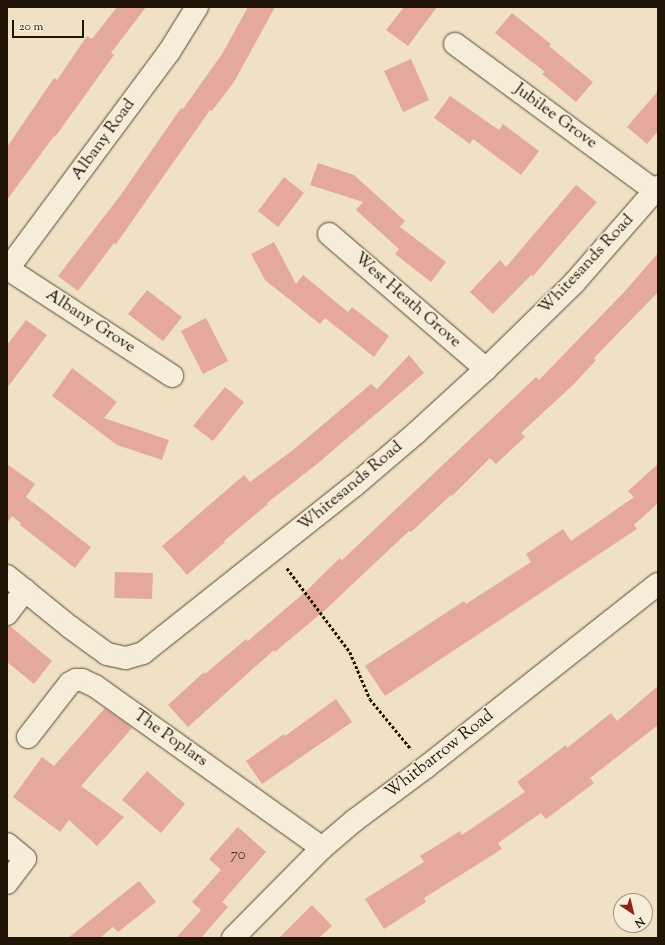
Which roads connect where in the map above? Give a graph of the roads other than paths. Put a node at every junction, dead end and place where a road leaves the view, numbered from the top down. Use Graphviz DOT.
graph roads {
  1 [pos="197,7"];
  2 [pos="455,44"];
  3 [pos="656,189"];
  4 [pos="328,234"];
  5 [pos="8,269"];
  6 [pos="486,369"];
  7 [pos="172,376"];
  8 [pos="7,576"];
  9 [pos="658,584"];
  10 [pos="25,590"];
  11 [pos="7,614"];
  12 [pos="28,737"];
  13 [pos="7,844"];
  14 [pos="322,848"];
  15 [pos="7,883"];
  16 [pos="233,938"];
  1 -- 5 [label="street, Albany Road"];
  2 -- 3 [label="street, Jubilee Grove"];
  3 -- 6 [label="street, Whitesands Road"];
  4 -- 6 [label="street, West Heath Grove"];
  5 -- 7 [label="street, Albany Grove"];
  6 -- 10 [label="street, Whitesands Road"];
  8 -- 10 [label="street, Whitesands Road"];
  9 -- 14 [label="street, Whitbarrow Road"];
  10 -- 11 [label="street"];
  12 -- 14 [label="street, The Poplars"];
  13 -- 15 [label="street"];
  14 -- 16 [label="street, Whitbarrow Road"];
}
